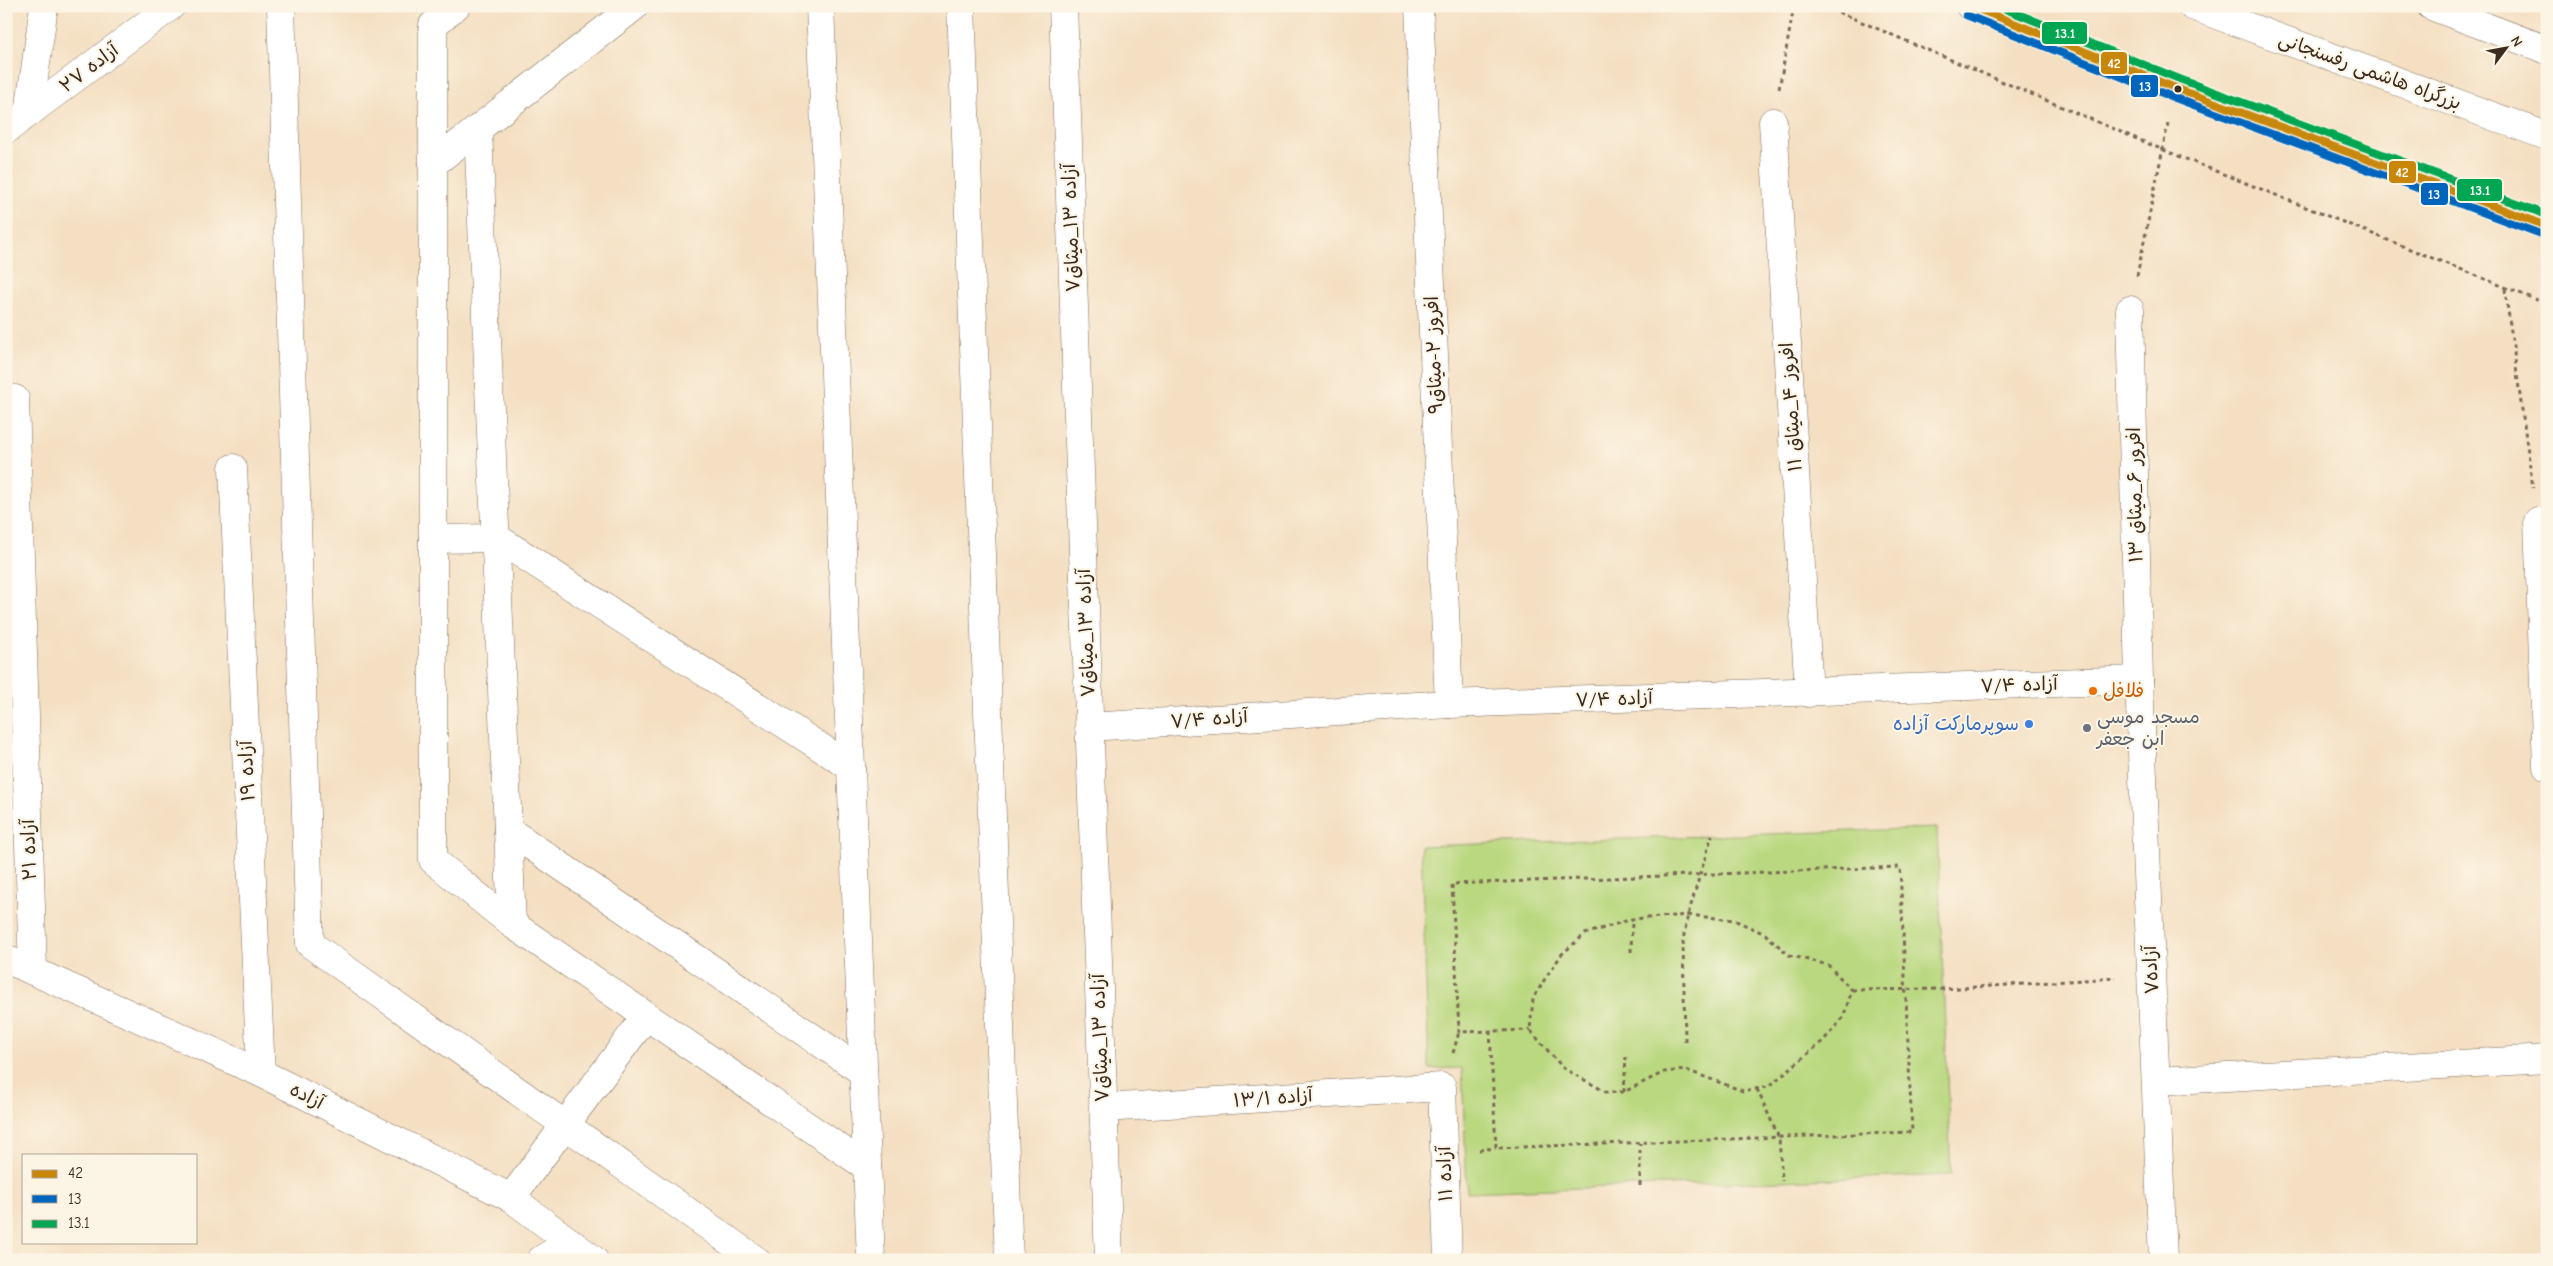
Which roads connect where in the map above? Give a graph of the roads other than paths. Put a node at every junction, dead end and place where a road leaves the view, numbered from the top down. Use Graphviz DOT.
graph roads {
  1 [pos="44,6"];
  2 [pos="171,6"];
  3 [pos="281,6"];
  4 [pos="456,6"];
  5 [pos="636,6"];
  6 [pos="820,6"];
  7 [pos="961,6"];
  8 [pos="1063,6"];
  9 [pos="1419,6"];
  10 [pos="1970,6"];
  11 [pos="2192,6"];
  12 [pos="2431,6"];
  13 [pos="2547,50"];
  14 [pos="29,113"];
  15 [pos="1774,122"];
  16 [pos="478,129"];
  17 [pos="6,130"];
  18 [pos="2547,136"];
  19 [pos="433,164"];
  20 [pos="2547,226"];
  21 [pos="2130,310"];
  22 [pos="15,399"];
  23 [pos="233,468"];
  24 [pos="2538,521"];
  25 [pos="497,538"];
  26 [pos="433,539"];
  27 [pos="2139,680"];
  28 [pos="1809,693"];
  29 [pos="1449,704"];
  30 [pos="1089,727"];
  31 [pos="851,767"];
  32 [pos="2547,768"];
  33 [pos="508,830"];
  34 [pos="512,924"];
  35 [pos="6,959"];
  36 [pos="33,971"];
  37 [pos="646,1016"];
  38 [pos="2547,1059"];
  39 [pos="863,1072"];
  40 [pos="261,1073"];
  41 [pos="2157,1081"];
  42 [pos="1442,1087"];
  43 [pos="1103,1108"];
  44 [pos="567,1126"];
  45 [pos="867,1167"];
  46 [pos="511,1198"];
  47 [pos="570,1242"];
  48 [pos="541,1260"];
  49 [pos="594,1260"];
  50 [pos="756,1260"];
  51 [pos="871,1260"];
  52 [pos="1009,1260"];
  53 [pos="1109,1260"];
  54 [pos="1448,1260"];
  55 [pos="2163,1260"];
  1 -- 14 [label="main road"];
  2 -- 14 [label="main road, آزاده ۲۷"];
  3 -- 44 [label="main road"];
  4 -- 19 [label="main road"];
  5 -- 16 [label="main road"];
  6 -- 31 [label="main road"];
  7 -- 52 [label="main road"];
  8 -- 30 [label="main road, آزاده ۱۳_میثاق۷"];
  9 -- 29 [label="main road, افروز ۲-میثاق۹"];
  10 -- 20 [label="main road"];
  11 -- 18 [label="main road, بزرگراه هاشمی رفسنجانی"];
  12 -- 13 [label="main road"];
  14 -- 17 [label="main road, آزاده ۲۷"];
  15 -- 28 [label="main road, افروز ۴_میثاق ۱۱"];
  16 -- 19 [label="main road"];
  16 -- 25 [label="main road"];
  19 -- 26 [label="main road"];
  21 -- 27 [label="main road, افرور ۶_میثاق ۱۳"];
  22 -- 36 [label="main road, آزاده ۲۱"];
  23 -- 40 [label="main road, آزاده ۱۹"];
  24 -- 32 [label="main road"];
  25 -- 26 [label="main road"];
  25 -- 31 [label="main road"];
  25 -- 33 [label="main road"];
  26 -- 34 [label="main road"];
  27 -- 28 [label="main road, آزاده ۷/۴"];
  27 -- 41 [label="main road, آزاده۷"];
  28 -- 29 [label="main road, آزاده ۷/۴"];
  29 -- 30 [label="main road, آزاده ۷/۴"];
  30 -- 43 [label="main road, آزاده ۱۳_میثاق۷"];
  31 -- 39 [label="main road"];
  33 -- 34 [label="main road"];
  33 -- 39 [label="main road"];
  34 -- 37 [label="main road"];
  35 -- 36 [label="main road, آزاده"];
  36 -- 40 [label="main road, آزاده"];
  37 -- 44 [label="main road"];
  37 -- 45 [label="main road"];
  38 -- 41 [label="main road"];
  39 -- 45 [label="main road"];
  40 -- 46 [label="main road, آزاده"];
  41 -- 55 [label="main road, آزاده۷"];
  42 -- 43 [label="main road, آزاده ۱۳/۱"];
  42 -- 54 [label="main road, آزاده ۱۱"];
  43 -- 53 [label="main road, آزاده ۱۳_میثاق۷"];
  44 -- 46 [label="main road"];
  44 -- 50 [label="main road"];
  45 -- 51 [label="main road"];
  46 -- 47 [label="main road, آزاده"];
  47 -- 48 [label="main road"];
  47 -- 49 [label="main road, آزاده"];
}
